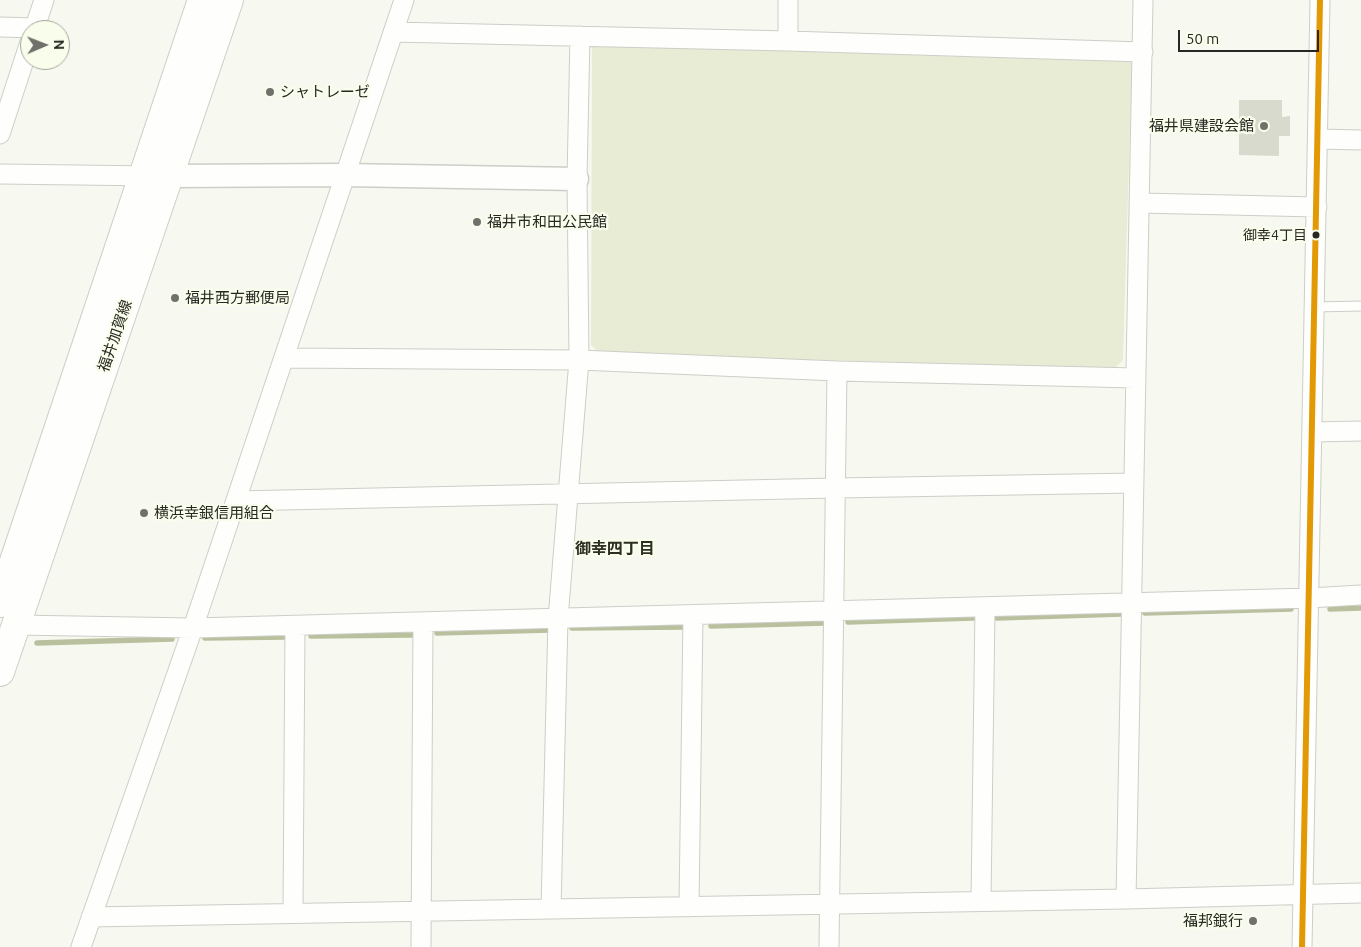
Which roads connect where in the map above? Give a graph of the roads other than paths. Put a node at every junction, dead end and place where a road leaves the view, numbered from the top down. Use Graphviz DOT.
graph roads {
  1 [pos="44,0"];
  2 [pos="202,0"];
  3 [pos="230,0"];
  4 [pos="404,0"];
  5 [pos="788,0"];
  6 [pos="1144,0"];
  7 [pos="1320,0"];
  8 [pos="37,20"];
  9 [pos="0,28"];
  10 [pos="20,31"];
  11 [pos="393,32"];
  12 [pos="580,36"];
  13 [pos="788,41"];
  14 [pos="1142,52"];
  15 [pos="21,70"];
  16 [pos="0,134"];
  17 [pos="1318,139"];
  18 [pos="1361,140"];
  19 [pos="0,174"];
  20 [pos="344,175"];
  21 [pos="143,176"];
  22 [pos="170,176"];
  23 [pos="577,179"];
  24 [pos="1140,203"];
  25 [pos="1317,207"];
  26 [pos="1361,306"];
  27 [pos="1314,307"];
  28 [pos="284,358"];
  29 [pos="579,360"];
  30 [pos="837,371"];
  31 [pos="1136,378"];
  32 [pos="1361,431"];
  33 [pos="1312,432"];
  34 [pos="1134,483"];
  35 [pos="836,488"];
  36 [pos="568,495"];
  37 [pos="236,501"];
  38 [pos="1361,595"];
  39 [pos="1310,598"];
  40 [pos="0,603"];
  41 [pos="1132,603"];
  42 [pos="985,607"];
  43 [pos="835,610"];
  44 [pos="693,614"];
  45 [pos="558,619"];
  46 [pos="423,622"];
  47 [pos="8,625"];
  48 [pos="295,626"];
  49 [pos="193,628"];
  50 [pos="0,672"];
  51 [pos="1361,893"];
  52 [pos="1303,895"];
  53 [pos="1126,900"];
  54 [pos="981,901"];
  55 [pos="830,904"];
  56 [pos="689,907"];
  57 [pos="551,909"];
  58 [pos="421,912"];
  59 [pos="293,914"];
  60 [pos="92,917"];
  61 [pos="81,947"];
  62 [pos="421,947"];
  63 [pos="829,947"];
  64 [pos="1302,947"];
  1 -- 8 [label="street"];
  2 -- 21 [label="main road, 福井加賀線"];
  3 -- 22 [label="main road, 福井加賀線"];
  4 -- 11 [label="street"];
  5 -- 13 [label="street"];
  6 -- 14 [label="street"];
  7 -- 17 [label="street"];
  9 -- 10 [label="street"];
  11 -- 12 [label="street"];
  11 -- 20 [label="street"];
  12 -- 13 [label="street"];
  12 -- 23 [label="street"];
  13 -- 14 [label="street"];
  14 -- 24 [label="street"];
  15 -- 16 [label="street"];
  17 -- 18 [label="street"];
  17 -- 25 [label="street"];
  19 -- 21 [label="street"];
  20 -- 22 [label="street"];
  20 -- 23 [label="street"];
  20 -- 28 [label="street"];
  21 -- 22 [label="street"];
  21 -- 40 [label="main road, 福井加賀線"];
  22 -- 47 [label="main road, 福井加賀線"];
  23 -- 29 [label="street"];
  24 -- 25 [label="street"];
  24 -- 31 [label="street"];
  25 -- 27 [label="street"];
  26 -- 27 [label="lane"];
  27 -- 33 [label="street"];
  28 -- 29 [label="street"];
  28 -- 37 [label="street"];
  29 -- 30 [label="street"];
  29 -- 36 [label="street"];
  30 -- 31 [label="street"];
  30 -- 35 [label="street"];
  31 -- 34 [label="street"];
  32 -- 33 [label="street"];
  33 -- 39 [label="street"];
  34 -- 35 [label="street"];
  34 -- 41 [label="street"];
  35 -- 36 [label="street"];
  35 -- 43 [label="street"];
  36 -- 37 [label="street"];
  36 -- 45 [label="street"];
  37 -- 49 [label="street"];
  38 -- 39 [label="street"];
  39 -- 41 [label="street"];
  39 -- 52 [label="street"];
  41 -- 42 [label="street"];
  41 -- 53 [label="street"];
  42 -- 43 [label="street"];
  42 -- 54 [label="street"];
  43 -- 44 [label="street"];
  43 -- 55 [label="street"];
  44 -- 45 [label="street"];
  44 -- 56 [label="street"];
  45 -- 46 [label="street"];
  45 -- 57 [label="street"];
  46 -- 48 [label="street"];
  46 -- 58 [label="street"];
  47 -- 49 [label="street"];
  47 -- 50 [label="main road, 福井加賀線"];
  48 -- 49 [label="street"];
  48 -- 59 [label="street"];
  49 -- 60 [label="street"];
  51 -- 52 [label="street"];
  52 -- 53 [label="street"];
  52 -- 64 [label="street"];
  53 -- 54 [label="street"];
  54 -- 55 [label="street"];
  55 -- 56 [label="street"];
  55 -- 63 [label="street"];
  56 -- 57 [label="street"];
  57 -- 58 [label="street"];
  58 -- 59 [label="street"];
  58 -- 62 [label="street"];
  59 -- 60 [label="street"];
  60 -- 61 [label="street"];
}
